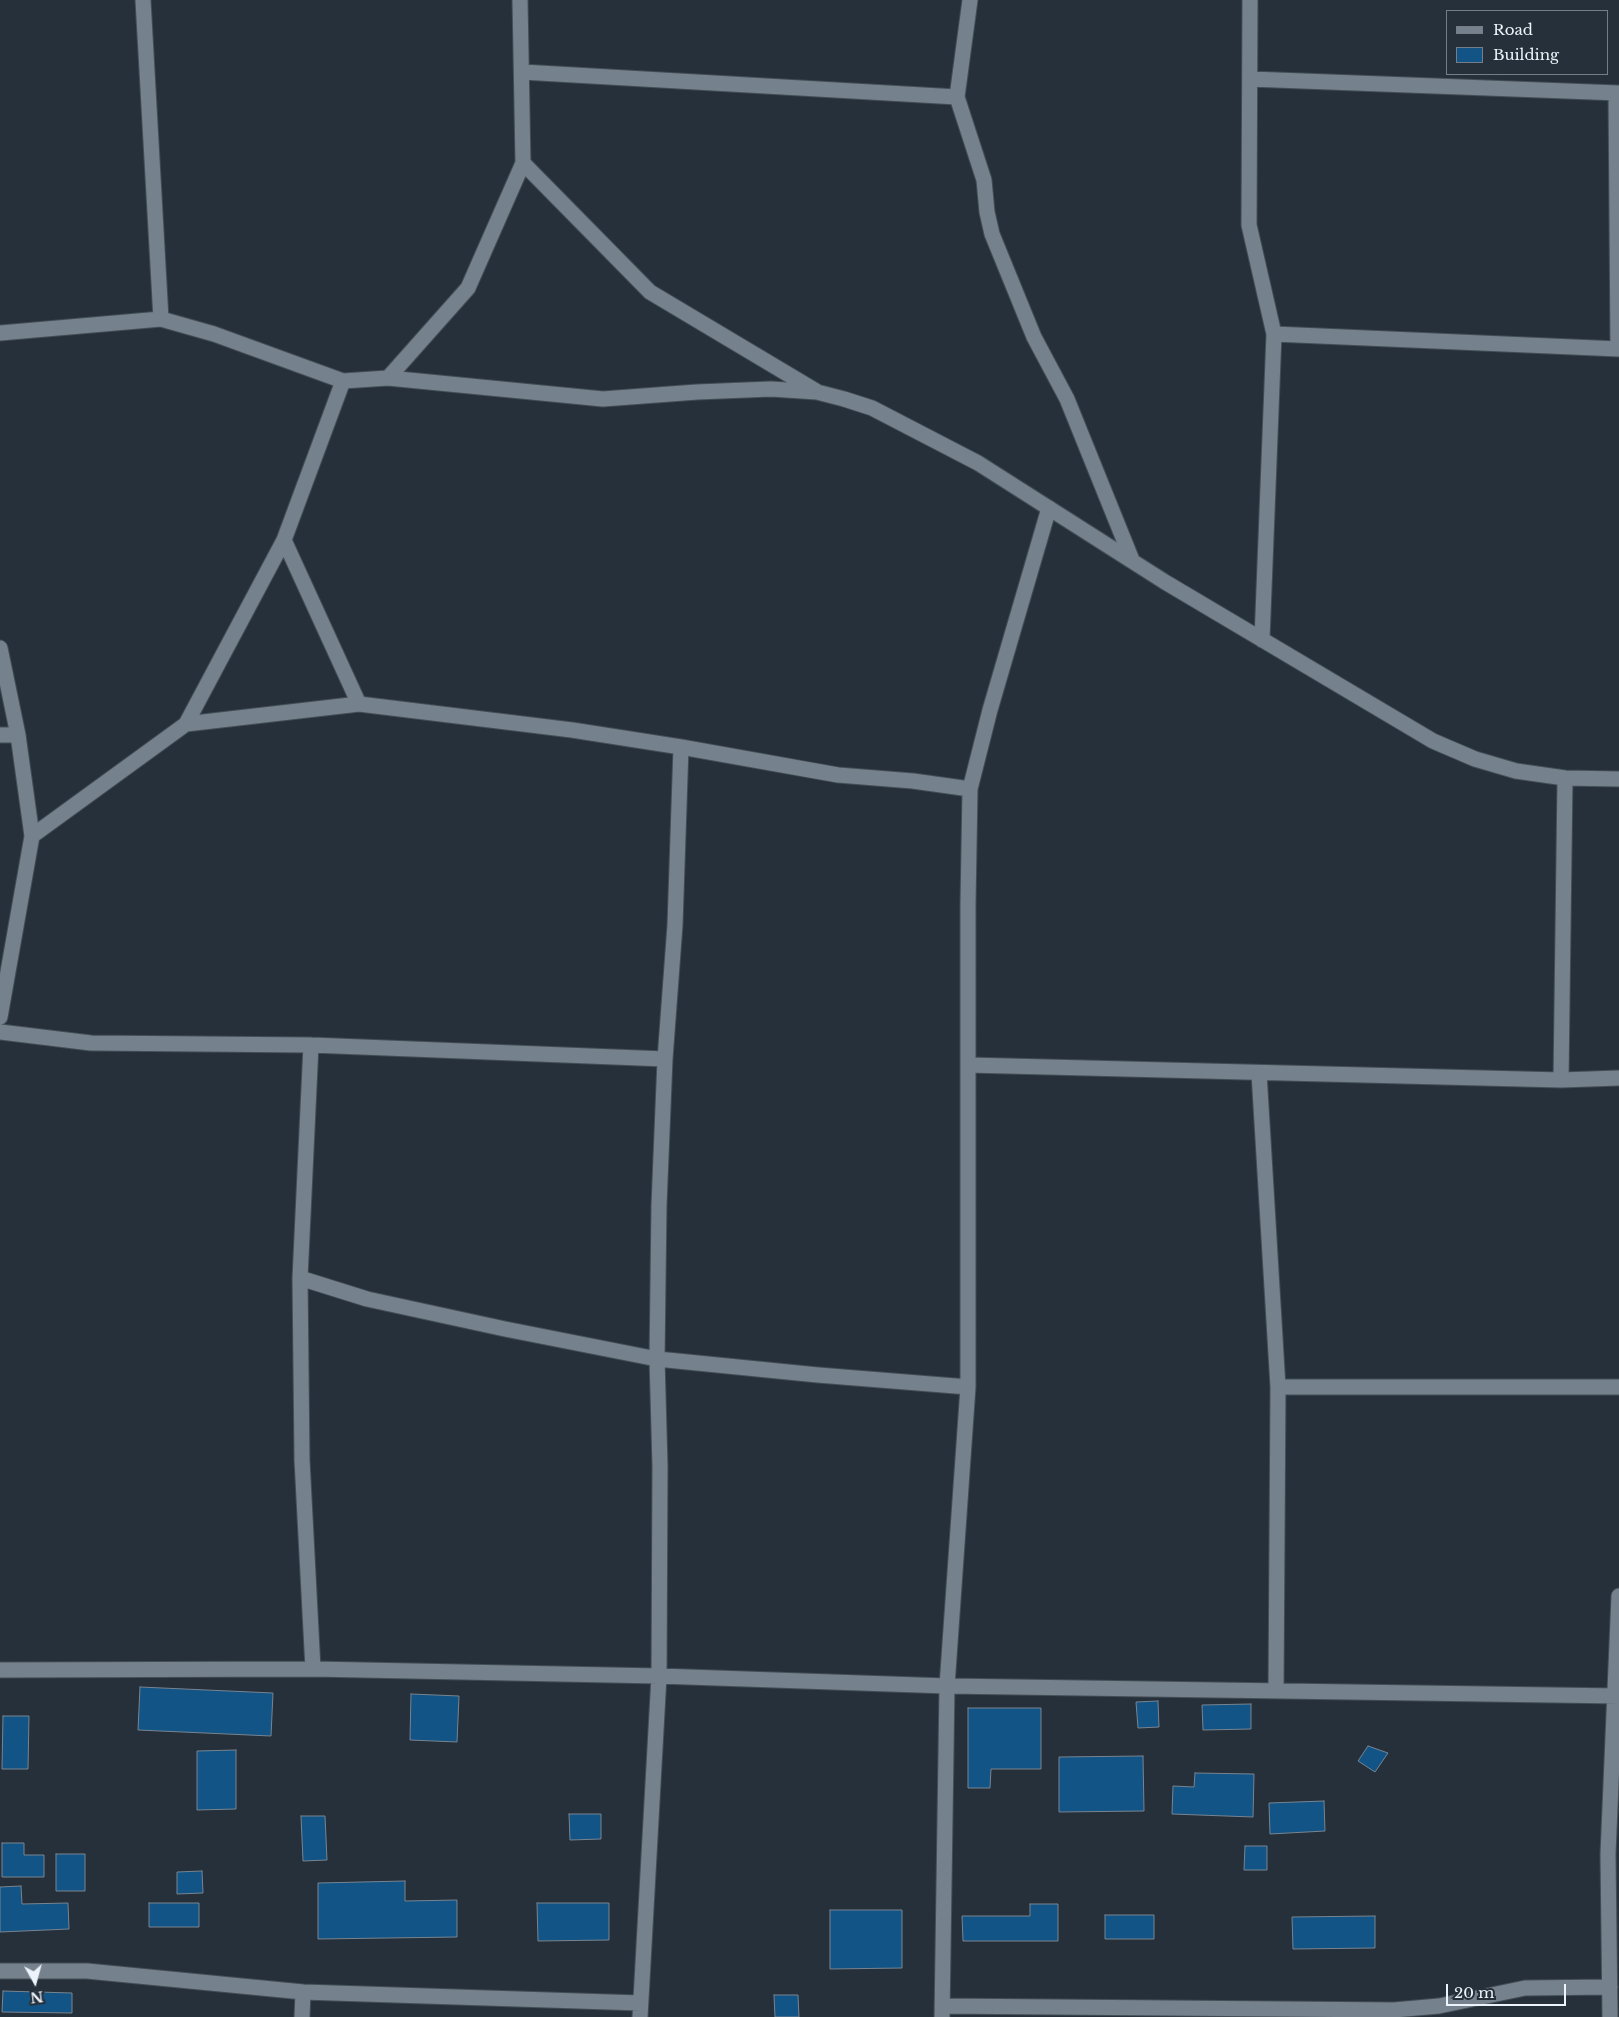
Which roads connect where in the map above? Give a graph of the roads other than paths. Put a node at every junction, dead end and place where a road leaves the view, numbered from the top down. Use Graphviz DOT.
graph roads {
  1 [pos="143,0"];
  2 [pos="520,0"];
  3 [pos="970,0"];
  4 [pos="1250,0"];
  5 [pos="522,72"];
  6 [pos="1250,79"];
  7 [pos="1617,93"];
  8 [pos="957,97"];
  9 [pos="523,163"];
  10 [pos="161,320"];
  11 [pos="0,334"];
  12 [pos="1274,334"];
  13 [pos="1619,350"];
  14 [pos="388,378"];
  15 [pos="343,382"];
  16 [pos="817,392"];
  17 [pos="1049,508"];
  18 [pos="284,540"];
  19 [pos="1132,560"];
  20 [pos="1262,640"];
  21 [pos="0,648"];
  22 [pos="359,704"];
  23 [pos="186,724"];
  24 [pos="0,735"];
  25 [pos="18,736"];
  26 [pos="681,746"];
  27 [pos="1565,778"];
  28 [pos="1619,779"];
  29 [pos="970,789"];
  30 [pos="32,836"];
  31 [pos="0,1017"];
  32 [pos="0,1032"];
  33 [pos="311,1045"];
  34 [pos="665,1059"];
  35 [pos="968,1065"];
  36 [pos="1259,1073"];
  37 [pos="1619,1078"];
  38 [pos="1561,1080"];
  39 [pos="300,1278"];
  40 [pos="657,1360"];
  41 [pos="968,1387"];
  42 [pos="1278,1387"];
  43 [pos="1619,1387"];
  44 [pos="1619,1596"];
  45 [pos="313,1669"];
  46 [pos="0,1670"];
  47 [pos="659,1676"];
  48 [pos="947,1686"];
  49 [pos="1276,1690"];
  50 [pos="1617,1696"];
  51 [pos="0,1971"];
  52 [pos="1610,1986"];
  53 [pos="303,1992"];
  54 [pos="640,2010"];
  55 [pos="942,2011"];
  56 [pos="1276,2013"];
  57 [pos="302,2017"];
  58 [pos="1610,2017"];
  1 -- 10 [label="street"];
  2 -- 5 [label="street"];
  3 -- 8 [label="street"];
  4 -- 6 [label="street"];
  5 -- 8 [label="street"];
  5 -- 9 [label="street"];
  6 -- 7 [label="street"];
  6 -- 12 [label="street"];
  7 -- 13 [label="street"];
  8 -- 19 [label="street"];
  9 -- 14 [label="street"];
  9 -- 16 [label="street"];
  10 -- 11 [label="street"];
  10 -- 15 [label="street"];
  12 -- 13 [label="street"];
  12 -- 20 [label="street"];
  14 -- 15 [label="street"];
  14 -- 16 [label="street"];
  15 -- 18 [label="street"];
  16 -- 17 [label="street"];
  17 -- 19 [label="street"];
  17 -- 29 [label="street"];
  18 -- 22 [label="street"];
  18 -- 23 [label="street"];
  19 -- 20 [label="street"];
  20 -- 27 [label="street"];
  21 -- 25 [label="street"];
  22 -- 23 [label="street"];
  22 -- 26 [label="street"];
  23 -- 30 [label="street"];
  24 -- 25 [label="street"];
  25 -- 30 [label="street"];
  26 -- 29 [label="street"];
  26 -- 34 [label="street"];
  27 -- 28 [label="street"];
  27 -- 38 [label="street"];
  29 -- 35 [label="street"];
  30 -- 31 [label="street"];
  32 -- 33 [label="street"];
  33 -- 34 [label="street"];
  33 -- 39 [label="street"];
  34 -- 40 [label="street"];
  35 -- 36 [label="street"];
  35 -- 41 [label="street"];
  36 -- 38 [label="street"];
  36 -- 42 [label="street"];
  37 -- 38 [label="street"];
  39 -- 40 [label="street"];
  39 -- 45 [label="street"];
  40 -- 41 [label="street"];
  40 -- 47 [label="street"];
  41 -- 48 [label="street"];
  42 -- 43 [label="street"];
  42 -- 49 [label="street"];
  44 -- 50 [label="street"];
  45 -- 46 [label="street"];
  45 -- 47 [label="street"];
  47 -- 48 [label="street"];
  47 -- 54 [label="street"];
  48 -- 49 [label="street"];
  48 -- 55 [label="street"];
  49 -- 50 [label="street"];
  50 -- 52 [label="street"];
  51 -- 53 [label="street"];
  52 -- 56 [label="street"];
  52 -- 58 [label="street"];
  53 -- 54 [label="street"];
  53 -- 57 [label="street"];
  55 -- 56 [label="street"];
}
